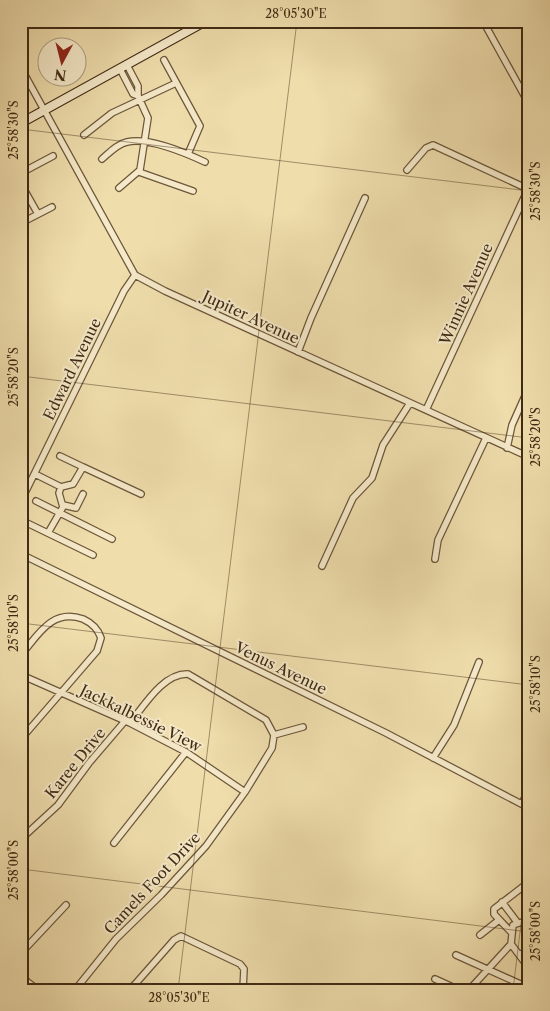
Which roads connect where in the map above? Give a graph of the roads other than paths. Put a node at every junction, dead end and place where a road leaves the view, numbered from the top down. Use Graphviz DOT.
graph roads {
  1 [pos="206,21"];
  2 [pos="483,21"];
  3 [pos="164,60"];
  4 [pos="123,67"];
  5 [pos="21,68"];
  6 [pos="134,78"];
  7 [pos="126,82"];
  8 [pos="176,83"];
  9 [pos="529,84"];
  10 [pos="522,91"];
  11 [pos="140,99"];
  12 [pos="529,104"];
  13 [pos="45,110"];
  14 [pos="21,123"];
  15 [pos="84,135"];
  16 [pos="145,142"];
  17 [pos="188,154"];
  18 [pos="52,156"];
  19 [pos="102,159"];
  20 [pos="205,162"];
  21 [pos="407,170"];
  22 [pos="139,172"];
  23 [pos="21,173"];
  24 [pos="21,184"];
  25 [pos="119,188"];
  26 [pos="528,188"];
  27 [pos="193,191"];
  28 [pos="365,198"];
  29 [pos="52,207"];
  30 [pos="38,214"];
  31 [pos="21,224"];
  32 [pos="134,275"];
  33 [pos="298,352"];
  34 [pos="529,387"];
  35 [pos="410,403"];
  36 [pos="426,410"];
  37 [pos="21,424"];
  38 [pos="21,435"];
  39 [pos="486,438"];
  40 [pos="508,448"];
  41 [pos="60,456"];
  42 [pos="529,458"];
  43 [pos="83,467"];
  44 [pos="35,474"];
  45 [pos="61,487"];
  46 [pos="84,494"];
  47 [pos="141,494"];
  48 [pos="21,501"];
  49 [pos="36,501"];
  50 [pos="64,505"];
  51 [pos="60,512"];
  52 [pos="24,522"];
  53 [pos="48,533"];
  54 [pos="112,539"];
  55 [pos="21,554"];
  56 [pos="93,555"];
  57 [pos="435,559"];
  58 [pos="322,566"];
  59 [pos="21,655"];
  60 [pos="479,662"];
  61 [pos="21,675"];
  62 [pos="60,692"];
  63 [pos="127,722"];
  64 [pos="303,727"];
  65 [pos="274,735"];
  66 [pos="21,739"];
  67 [pos="186,752"];
  68 [pos="433,758"];
  69 [pos="529,788"];
  70 [pos="245,792"];
  71 [pos="522,804"];
  72 [pos="529,808"];
  73 [pos="21,839"];
  74 [pos="114,842"];
  75 [pos="529,882"];
  76 [pos="502,902"];
  77 [pos="66,905"];
  78 [pos="499,920"];
  79 [pos="529,920"];
  80 [pos="517,922"];
  81 [pos="511,932"];
  82 [pos="480,934"];
  83 [pos="511,944"];
  84 [pos="21,953"];
  85 [pos="529,953"];
  86 [pos="519,954"];
  87 [pos="456,955"];
  88 [pos="529,968"];
  89 [pos="486,969"];
  90 [pos="21,977"];
  91 [pos="435,979"];
  92 [pos="132,987"];
  93 [pos="529,988"];
  94 [pos="38,990"];
  95 [pos="75,990"];
  96 [pos="145,990"];
  97 [pos="243,990"];
  98 [pos="459,990"];
  99 [pos="469,990"];
  1 -- 4 [label="street"];
  2 -- 10 [label="street"];
  3 -- 8 [label="street"];
  4 -- 6 [label="street"];
  4 -- 7 [label="street"];
  4 -- 13 [label="street"];
  5 -- 13 [label="street"];
  6 -- 7 [label="street"];
  6 -- 11 [label="street"];
  7 -- 11 [label="street"];
  8 -- 11 [label="street"];
  8 -- 17 [label="street"];
  9 -- 10 [label="street"];
  10 -- 12 [label="street"];
  11 -- 15 [label="street"];
  11 -- 16 [label="street"];
  13 -- 14 [label="street"];
  13 -- 32 [label="street"];
  16 -- 17 [label="street"];
  16 -- 19 [label="street"];
  16 -- 22 [label="street"];
  17 -- 20 [label="street"];
  18 -- 23 [label="street"];
  21 -- 26 [label="street"];
  22 -- 25 [label="street"];
  22 -- 27 [label="street"];
  24 -- 30 [label="street"];
  26 -- 36 [label="street, Winnie Avenue"];
  28 -- 33 [label="street"];
  29 -- 30 [label="street"];
  30 -- 31 [label="street"];
  32 -- 33 [label="street, Jupiter Avenue"];
  32 -- 44 [label="street, Edward Avenue"];
  33 -- 35 [label="street, Jupiter Avenue"];
  34 -- 40 [label="street"];
  35 -- 36 [label="street, Jupiter Avenue"];
  35 -- 58 [label="street"];
  36 -- 39 [label="street, Jupiter Avenue"];
  37 -- 38 [label="street"];
  39 -- 40 [label="street, Jupiter Avenue"];
  39 -- 57 [label="street"];
  40 -- 42 [label="street, Jupiter Avenue"];
  41 -- 43 [label="street"];
  43 -- 45 [label="street"];
  43 -- 47 [label="street"];
  44 -- 45 [label="street"];
  44 -- 48 [label="street, Edward Avenue"];
  45 -- 50 [label="street"];
  46 -- 50 [label="street"];
  49 -- 51 [label="street"];
  50 -- 51 [label="street"];
  51 -- 53 [label="street"];
  51 -- 54 [label="street"];
  52 -- 53 [label="street"];
  53 -- 56 [label="street"];
  55 -- 68 [label="street, Venus Avenue"];
  59 -- 62 [label="street"];
  60 -- 68 [label="street"];
  61 -- 62 [label="street, Jackkalbessie View"];
  62 -- 63 [label="street, Jackkalbessie View"];
  62 -- 66 [label="street"];
  63 -- 65 [label="street, Karee Drive"];
  63 -- 67 [label="street, Jackkalbessie View"];
  63 -- 73 [label="street, Karee Drive"];
  64 -- 65 [label="street"];
  65 -- 70 [label="street, Camels Foot Drive"];
  67 -- 70 [label="street, Jackkalbessie View"];
  67 -- 74 [label="street"];
  68 -- 71 [label="street, Venus Avenue"];
  69 -- 71 [label="street"];
  70 -- 95 [label="street, Camels Foot Drive"];
  71 -- 72 [label="street, Venus Avenue"];
  75 -- 76 [label="street"];
  76 -- 78 [label="street"];
  76 -- 80 [label="street"];
  77 -- 84 [label="street"];
  78 -- 81 [label="street"];
  78 -- 82 [label="street"];
  79 -- 80 [label="street"];
  80 -- 81 [label="street"];
  81 -- 83 [label="street"];
  83 -- 86 [label="street"];
  83 -- 89 [label="street"];
  85 -- 86 [label="street"];
  86 -- 88 [label="street"];
  87 -- 89 [label="street"];
  89 -- 93 [label="street"];
  89 -- 99 [label="street"];
  90 -- 94 [label="street"];
  91 -- 98 [label="street"];
  92 -- 96 [label="street"];
  92 -- 97 [label="street"];
}
